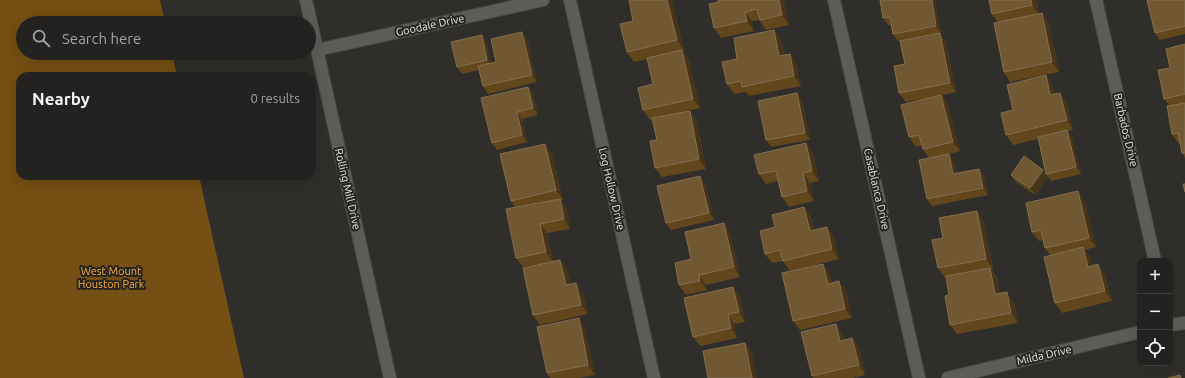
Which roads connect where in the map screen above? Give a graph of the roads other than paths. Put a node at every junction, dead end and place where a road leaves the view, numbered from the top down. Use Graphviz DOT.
graph roads {
  1 [pos="306,0"];
  2 [pos="543,0"];
  3 [pos="570,0"];
  4 [pos="834,0"];
  5 [pos="1096,0"];
  6 [pos="310,16"];
  7 [pos="316,45"];
  8 [pos="317,50"];
  9 [pos="1154,258"];
  10 [pos="1185,323"];
  11 [pos="1173,325"];
  12 [pos="1137,333"];
  13 [pos="390,378"];
  14 [pos="654,378"];
  15 [pos="919,378"];
  16 [pos="948,378"];
  1 -- 6 [label="street, Rolling Mill Drive"];
  2 -- 8 [label="street, Goodale Drive"];
  3 -- 14 [label="street, Log Hollow Drive"];
  4 -- 15 [label="street, Casablanca Drive"];
  5 -- 9 [label="street, Barbados Drive"];
  7 -- 8 [label="street, Rolling Mill Drive"];
  8 -- 13 [label="street, Rolling Mill Drive"];
  10 -- 11 [label="street"];
  12 -- 16 [label="street, Milda Drive"];
}
